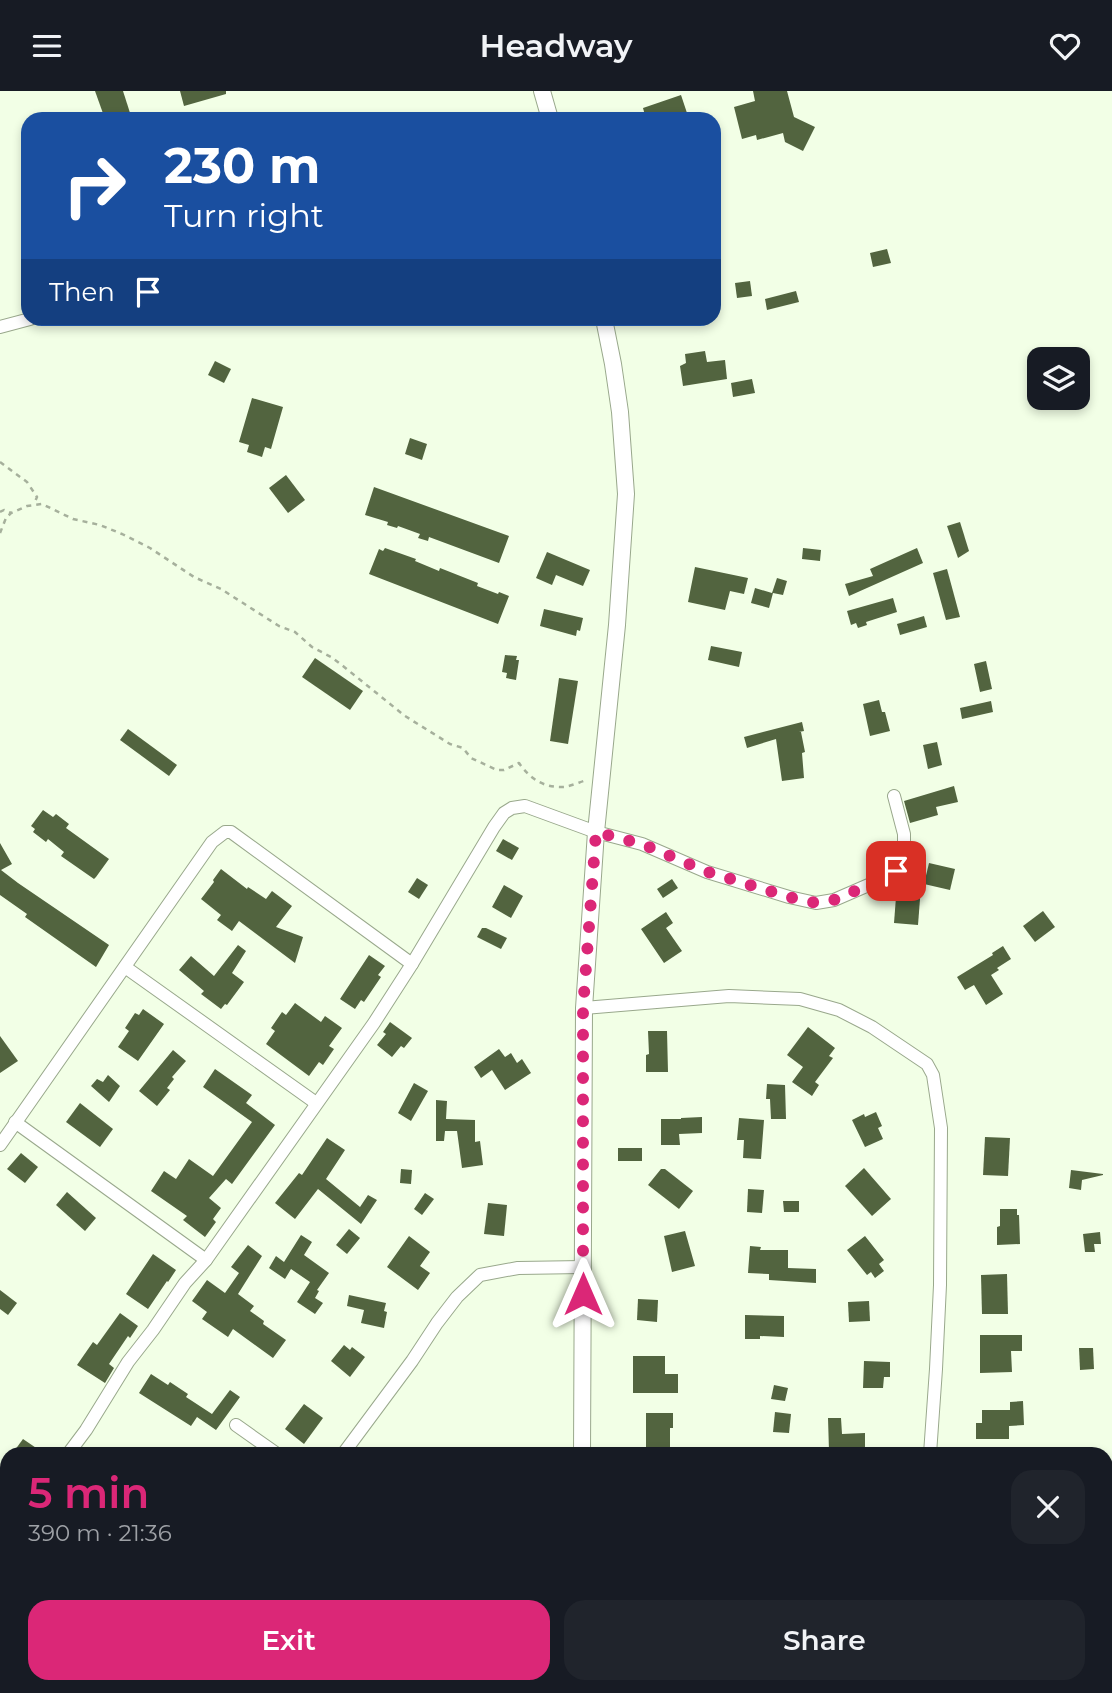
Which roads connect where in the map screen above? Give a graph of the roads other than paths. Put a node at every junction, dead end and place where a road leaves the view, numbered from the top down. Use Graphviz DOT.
graph roads {
  1 [pos="542,91"];
  2 [pos="548,112"];
  3 [pos="21,321"];
  4 [pos="605,326"];
  5 [pos="0,327"];
  6 [pos="894,796"];
  7 [pos="596,832"];
  8 [pos="412,964"];
  9 [pos="125,967"];
  10 [pos="583,1008"];
  11 [pos="316,1103"];
  12 [pos="15,1122"];
  13 [pos="0,1145"];
  14 [pos="206,1260"];
  15 [pos="583,1267"];
  16 [pos="236,1425"];
  17 [pos="73,1447"];
  18 [pos="267,1447"];
  19 [pos="348,1447"];
  20 [pos="582,1447"];
  21 [pos="930,1447"];
  1 -- 2 [label="street"];
  3 -- 5 [label="street"];
  4 -- 7 [label="street"];
  6 -- 7 [label="street"];
  7 -- 8 [label="street"];
  7 -- 10 [label="street"];
  8 -- 9 [label="street"];
  8 -- 11 [label="street"];
  9 -- 11 [label="street"];
  9 -- 12 [label="street"];
  10 -- 15 [label="street"];
  10 -- 21 [label="street"];
  11 -- 14 [label="street"];
  12 -- 13 [label="street"];
  12 -- 14 [label="street"];
  14 -- 17 [label="street"];
  15 -- 19 [label="street"];
  15 -- 20 [label="street"];
  16 -- 18 [label="street"];
}
